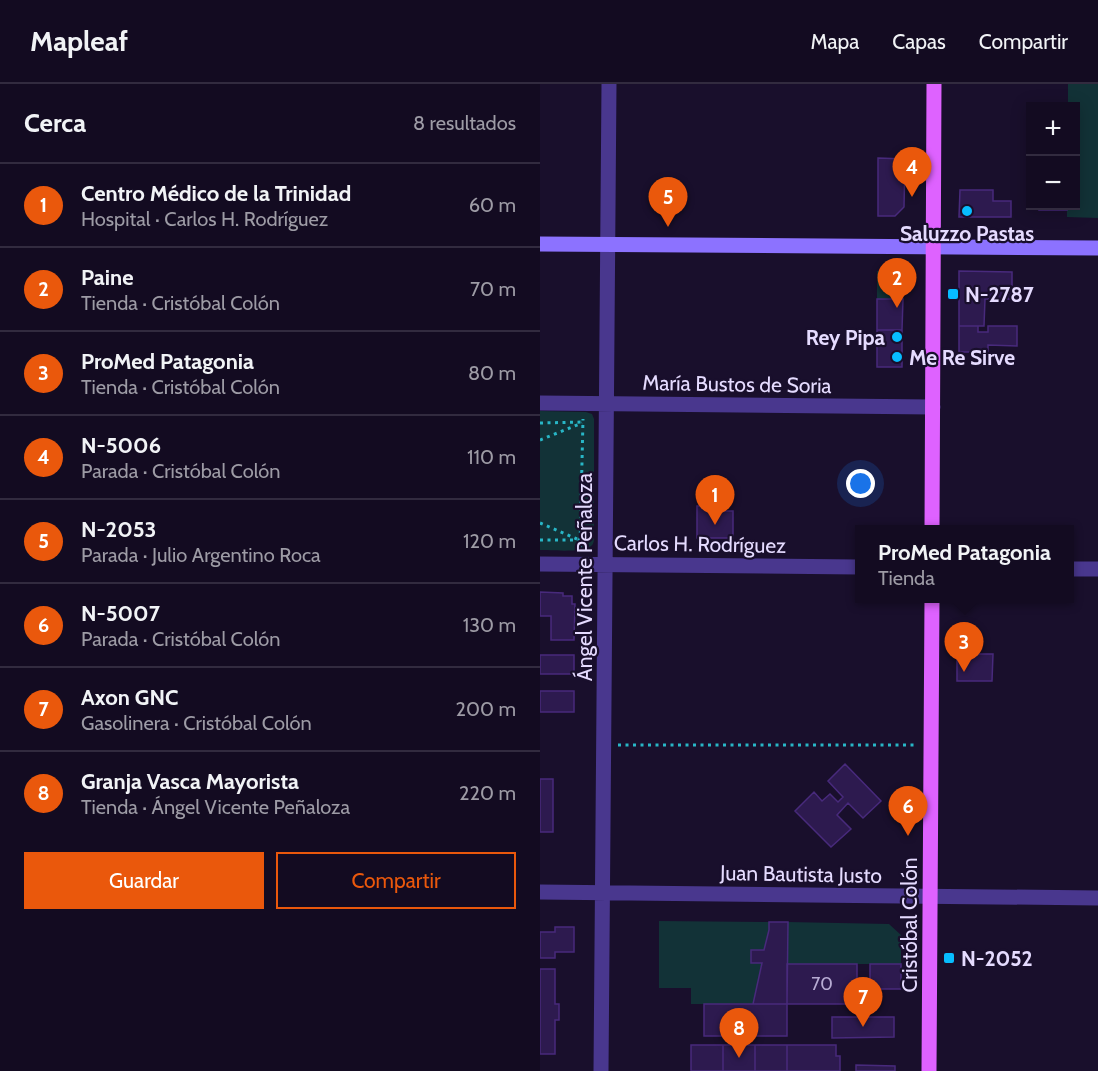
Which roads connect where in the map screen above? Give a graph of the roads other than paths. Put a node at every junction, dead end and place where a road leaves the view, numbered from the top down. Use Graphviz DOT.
graph roads {
  1 [pos="609,84"];
  2 [pos="934,84"];
  3 [pos="540,243"];
  4 [pos="608,244"];
  5 [pos="933,246"];
  6 [pos="1098,248"];
  7 [pos="540,403"];
  8 [pos="607,403"];
  9 [pos="933,407"];
  10 [pos="932,525"];
  11 [pos="540,564"];
  12 [pos="605,564"];
  13 [pos="855,567"];
  14 [pos="1074,569"];
  15 [pos="1098,569"];
  16 [pos="932,603"];
  17 [pos="540,892"];
  18 [pos="603,893"];
  19 [pos="930,896"];
  20 [pos="1098,898"];
  21 [pos="601,1071"];
  22 [pos="929,1071"];
  1 -- 4 [label="street, Ángel Vicente Peñaloza"];
  2 -- 5 [label="main road"];
  3 -- 4 [label="street"];
  4 -- 5 [label="street"];
  4 -- 8 [label="street, Ángel Vicente Peñaloza"];
  5 -- 6 [label="street"];
  5 -- 9 [label="main road"];
  7 -- 8 [label="street, María Bustos de Soria"];
  8 -- 9 [label="street, María Bustos de Soria"];
  8 -- 12 [label="street, Ángel Vicente Peñaloza"];
  9 -- 10 [label="main road"];
  11 -- 12 [label="street, Carlos H. Rodríguez"];
  12 -- 13 [label="street, Carlos H. Rodríguez"];
  12 -- 18 [label="street, Ángel Vicente Peñaloza"];
  14 -- 15 [label="street"];
  16 -- 19 [label="main road, Cristóbal Colón"];
  17 -- 18 [label="street, Juan Bautista Justo"];
  18 -- 19 [label="street, Juan Bautista Justo"];
  18 -- 21 [label="street, Ángel Vicente Peñaloza"];
  19 -- 20 [label="street, Juan Bautista Justo"];
  19 -- 22 [label="main road, Cristóbal Colón"];
}
